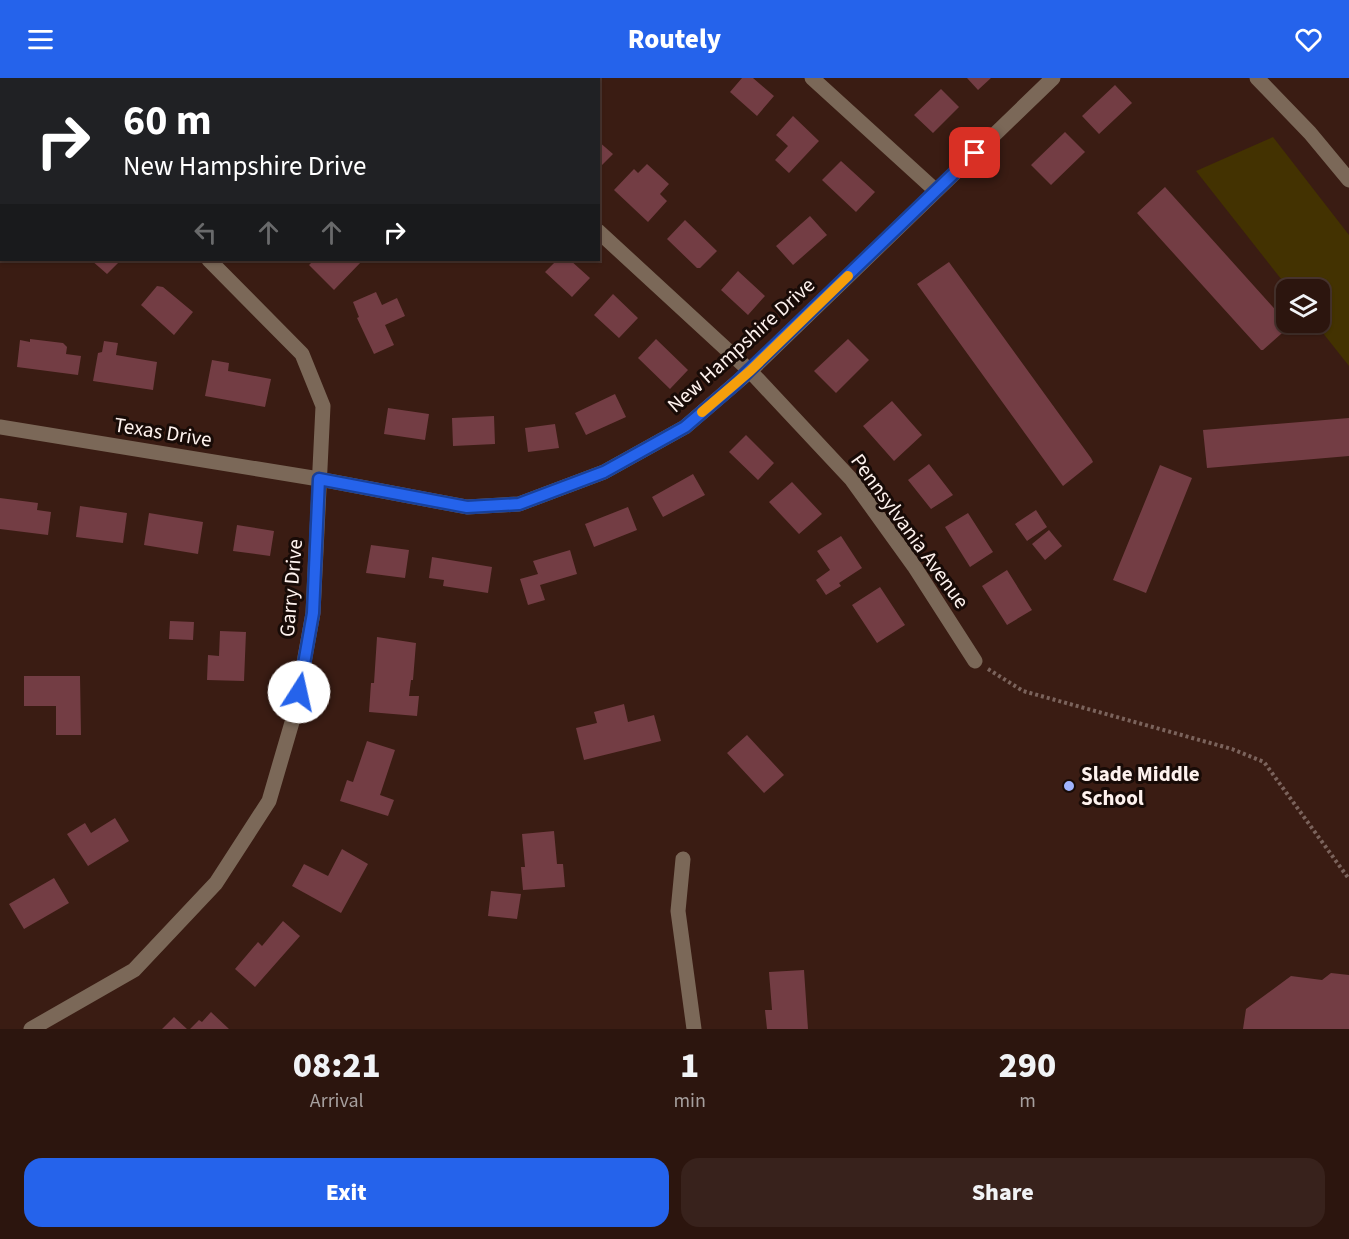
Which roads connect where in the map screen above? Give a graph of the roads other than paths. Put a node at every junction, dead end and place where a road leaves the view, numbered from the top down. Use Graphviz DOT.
graph roads {
  1 [pos="812,78"];
  2 [pos="1053,78"];
  3 [pos="1257,78"];
  4 [pos="1349,180"];
  5 [pos="935,190"];
  6 [pos="600,233"];
  7 [pos="210,261"];
  8 [pos="750,371"];
  9 [pos="0,427"];
  10 [pos="319,479"];
  11 [pos="975,661"];
  12 [pos="683,859"];
  13 [pos="31,1029"];
  14 [pos="694,1029"];
  1 -- 5 [label="street"];
  2 -- 5 [label="street, New Hampshire Drive"];
  3 -- 4 [label="street"];
  5 -- 8 [label="street, New Hampshire Drive"];
  6 -- 8 [label="street, Pennsylvania Avenue"];
  7 -- 10 [label="street, Garry Drive"];
  8 -- 10 [label="street, New Hampshire Drive"];
  8 -- 11 [label="street, Pennsylvania Avenue"];
  9 -- 10 [label="street, Texas Drive"];
  10 -- 13 [label="street, Garry Drive"];
  12 -- 14 [label="street"];
}
